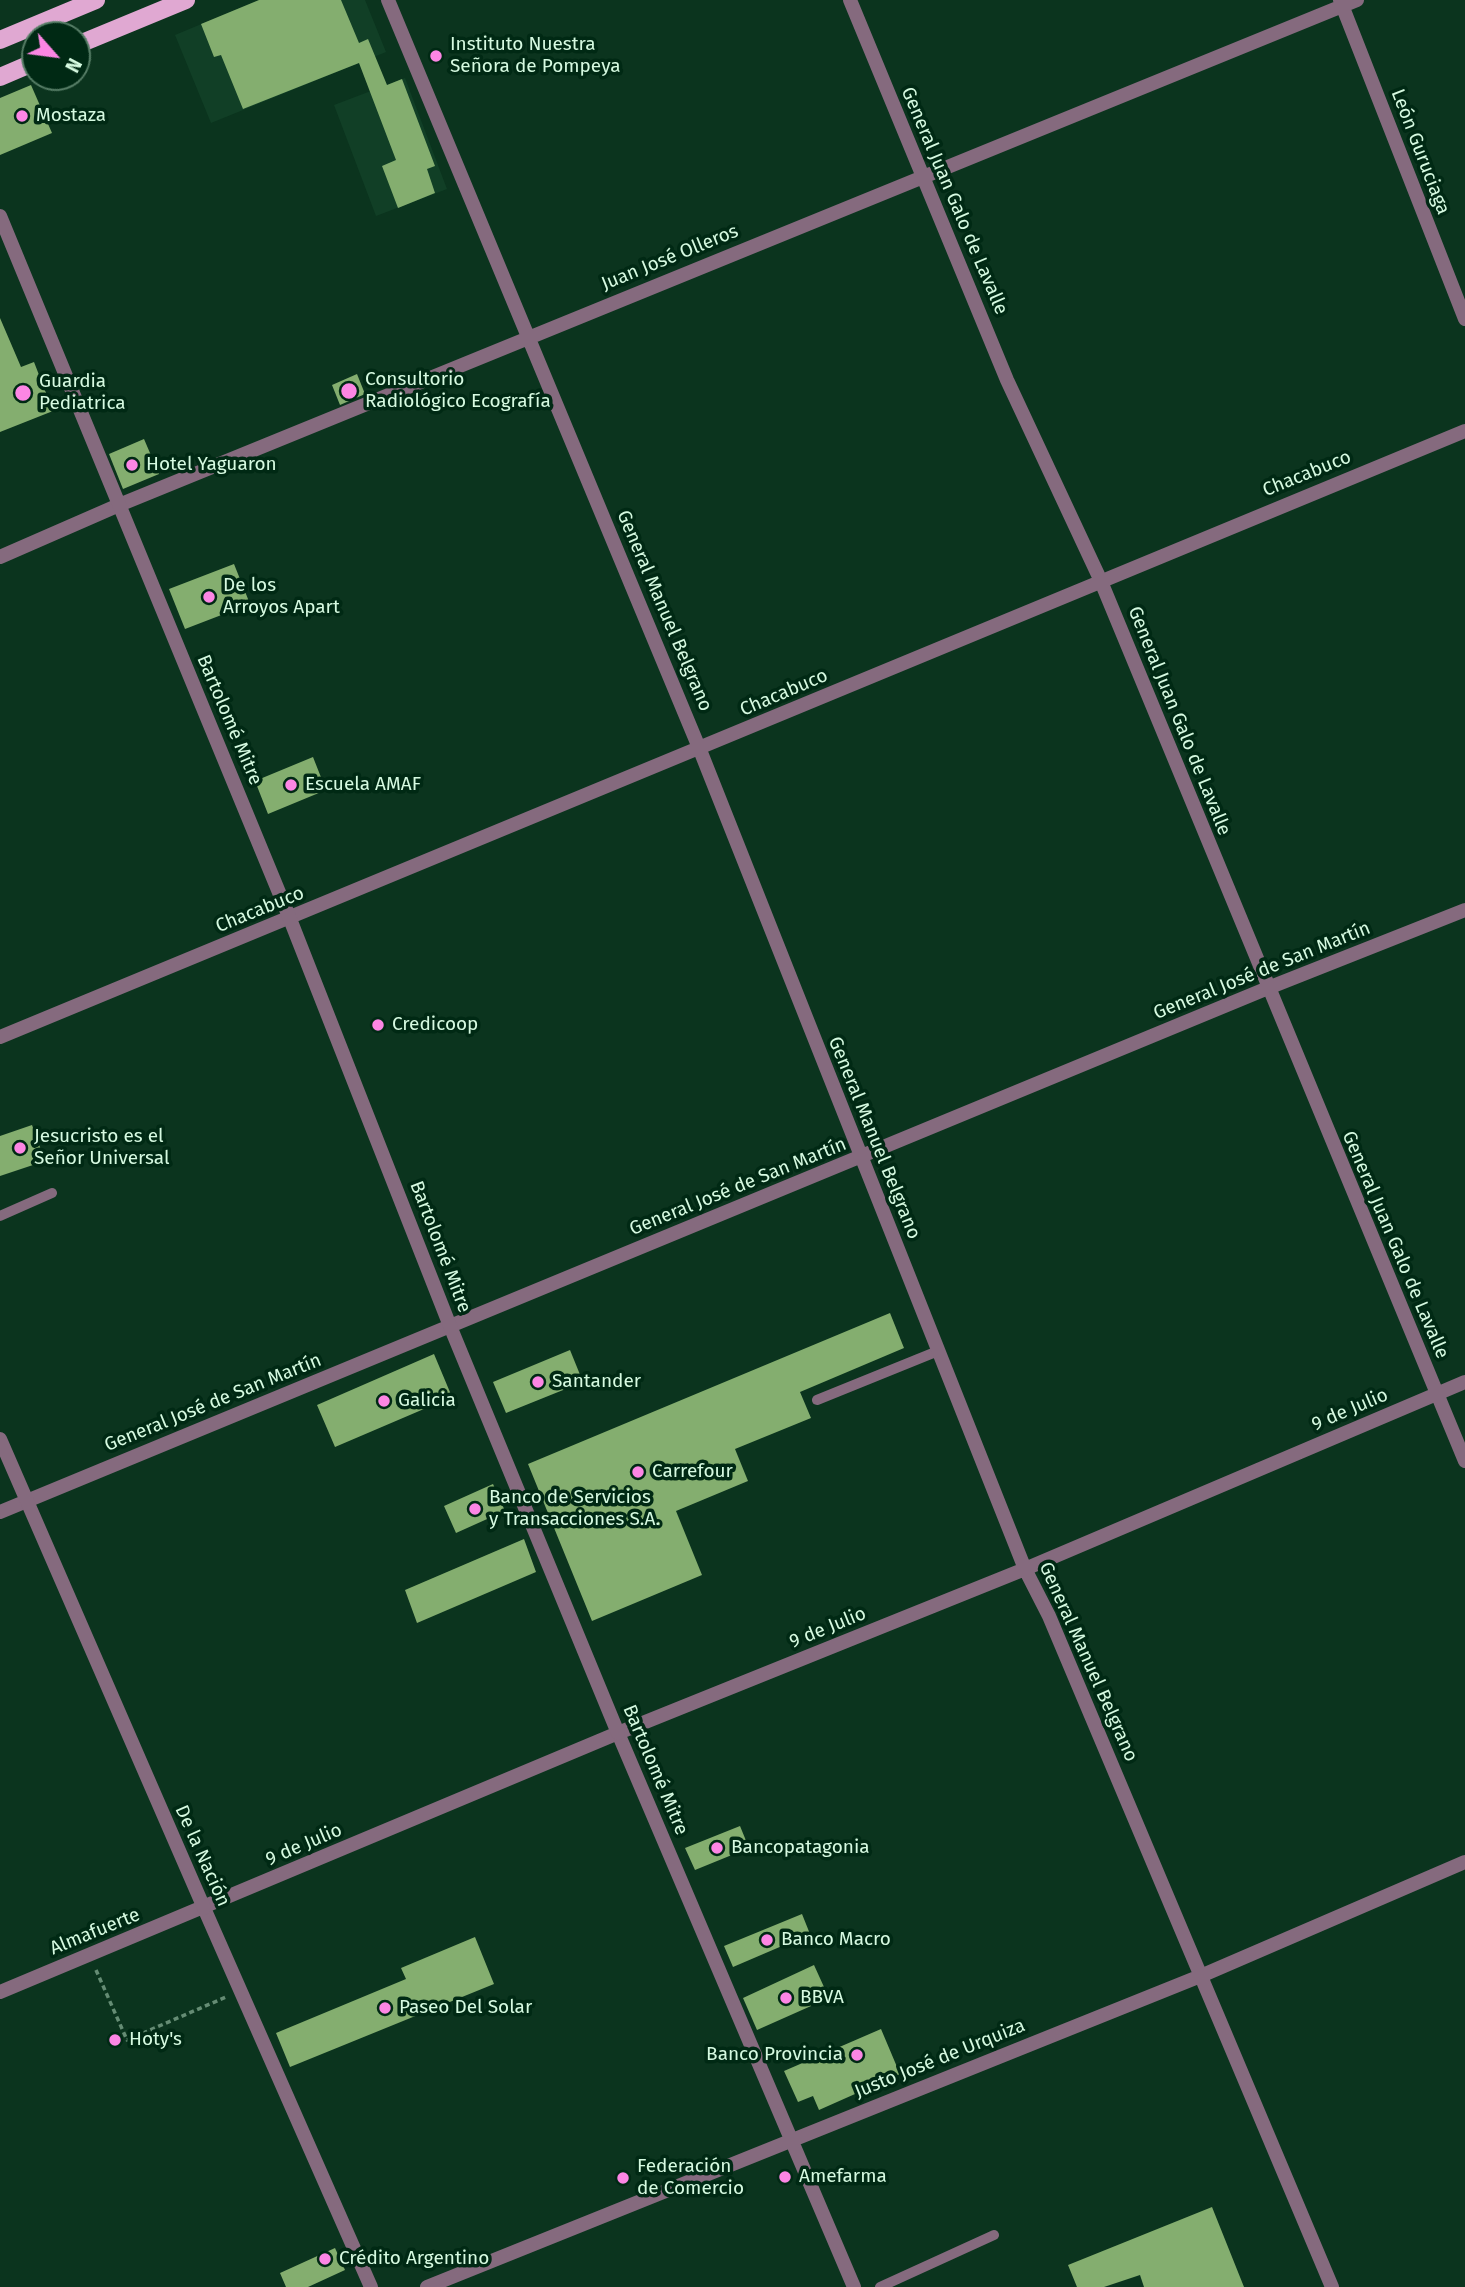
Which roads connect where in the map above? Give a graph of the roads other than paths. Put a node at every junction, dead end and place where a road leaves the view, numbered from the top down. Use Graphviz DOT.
graph roads {
  1 [pos="96,0"];
  2 [pos="186,0"];
  3 [pos="387,0"];
  4 [pos="850,0"];
  5 [pos="1357,0"];
  6 [pos="1341,3"];
  7 [pos="91,39"];
  8 [pos="0,40"];
  9 [pos="21,68"];
  10 [pos="0,77"];
  11 [pos="922,176"];
  12 [pos="0,216"];
  13 [pos="1465,319"];
  14 [pos="529,337"];
  15 [pos="1465,431"];
  16 [pos="118,505"];
  17 [pos="0,557"];
  18 [pos="1100,579"];
  19 [pos="700,750"];
  20 [pos="1465,910"];
  21 [pos="290,919"];
  22 [pos="1268,988"];
  23 [pos="0,1037"];
  24 [pos="860,1157"];
  25 [pos="52,1194"];
  26 [pos="0,1216"];
  27 [pos="450,1326"];
  28 [pos="937,1351"];
  29 [pos="1465,1382"];
  30 [pos="1436,1394"];
  31 [pos="817,1400"];
  32 [pos="0,1439"];
  33 [pos="1465,1461"];
  34 [pos="26,1501"];
  35 [pos="0,1512"];
  36 [pos="1025,1569"];
  37 [pos="618,1733"];
  38 [pos="1465,1862"];
  39 [pos="204,1908"];
  40 [pos="1203,1975"];
  41 [pos="0,1992"];
  42 [pos="792,2139"];
  43 [pos="994,2235"];
  44 [pos="371,2287"];
  45 [pos="427,2287"];
  46 [pos="854,2287"];
  47 [pos="880,2287"];
  48 [pos="1332,2287"];
  1 -- 8 [label="main road"];
  2 -- 7 [label="main road"];
  3 -- 14 [label="street, General Manuel Belgrano"];
  4 -- 11 [label="street, General Juan Galo de Lavalle"];
  5 -- 6 [label="street, Juan José Olleros"];
  6 -- 11 [label="street, Juan José Olleros"];
  6 -- 13 [label="street, León Guruciaga"];
  9 -- 10 [label="main road"];
  11 -- 14 [label="street, Juan José Olleros"];
  11 -- 18 [label="street, General Juan Galo de Lavalle"];
  12 -- 16 [label="street, Bartolomé Mitre"];
  14 -- 16 [label="street, Juan José Olleros"];
  14 -- 19 [label="street, General Manuel Belgrano"];
  15 -- 18 [label="street, Chacabuco"];
  16 -- 17 [label="street, Juan José Olleros"];
  16 -- 21 [label="street, Bartolomé Mitre"];
  18 -- 19 [label="street, Chacabuco"];
  18 -- 22 [label="street, General Juan Galo de Lavalle"];
  19 -- 21 [label="street, Chacabuco"];
  19 -- 24 [label="street, General Manuel Belgrano"];
  20 -- 22 [label="street, General José de San Martín"];
  21 -- 23 [label="street, Chacabuco"];
  21 -- 27 [label="street, Bartolomé Mitre"];
  22 -- 24 [label="street, General José de San Martín"];
  22 -- 30 [label="street, General Juan Galo de Lavalle"];
  24 -- 27 [label="street, General José de San Martín"];
  24 -- 28 [label="street, General Manuel Belgrano"];
  25 -- 26 [label="lane"];
  27 -- 34 [label="street, General José de San Martín"];
  27 -- 37 [label="street, Bartolomé Mitre"];
  28 -- 31 [label="lane"];
  28 -- 36 [label="street, General Manuel Belgrano"];
  29 -- 30 [label="street, 9 de Julio"];
  30 -- 33 [label="street, General Juan Galo de Lavalle"];
  30 -- 36 [label="street, 9 de Julio"];
  32 -- 34 [label="street, De la Nación"];
  34 -- 35 [label="street, General José de San Martín"];
  34 -- 39 [label="street, De la Nación"];
  36 -- 37 [label="street, 9 de Julio"];
  36 -- 40 [label="street, General Manuel Belgrano"];
  37 -- 39 [label="street, 9 de Julio"];
  37 -- 42 [label="street, Bartolomé Mitre"];
  38 -- 40 [label="street, Justo José de Urquiza"];
  39 -- 41 [label="street, Almafuerte"];
  39 -- 44 [label="street, De la Nación"];
  40 -- 42 [label="street, Justo José de Urquiza"];
  40 -- 48 [label="street, General Manuel Belgrano"];
  42 -- 45 [label="street, Justo José de Urquiza"];
  42 -- 46 [label="street, Bartolomé Mitre"];
  43 -- 47 [label="lane"];
}
